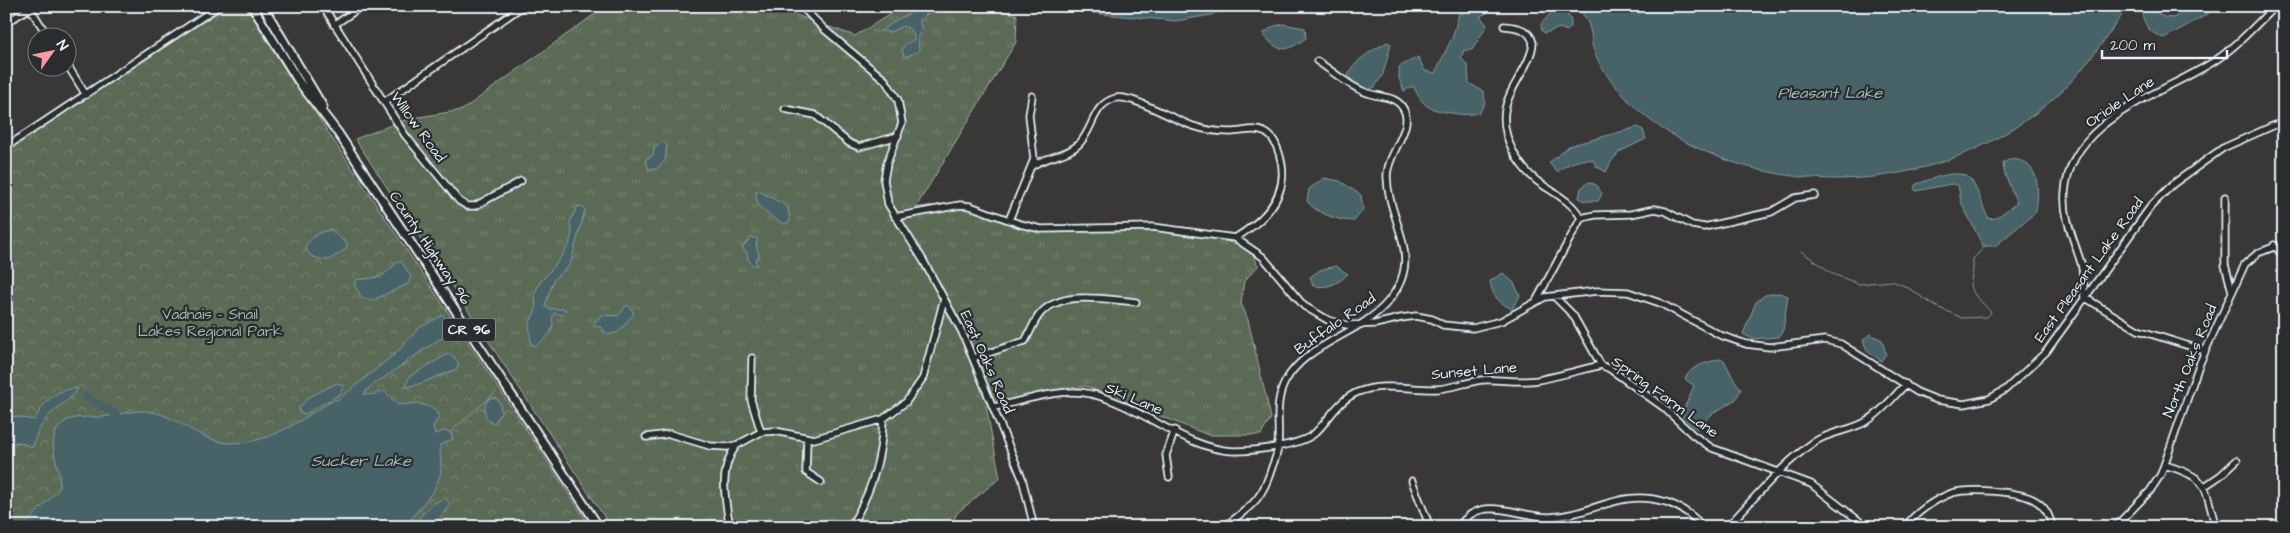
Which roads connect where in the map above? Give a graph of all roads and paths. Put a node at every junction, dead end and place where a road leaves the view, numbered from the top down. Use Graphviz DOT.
graph roads {
  1 [pos="219,6"];
  2 [pos="252,6"];
  3 [pos="263,6"];
  4 [pos="323,6"];
  5 [pos="362,6"];
  6 [pos="523,6"];
  7 [pos="801,6"];
  8 [pos="2275,6"];
  9 [pos="32,7"];
  10 [pos="6,23"];
  11 [pos="334,25"];
  12 [pos="1504,26"];
  13 [pos="44,28"];
  14 [pos="1317,61"];
  15 [pos="75,78"];
  16 [pos="86,95"];
  17 [pos="1032,96"];
  18 [pos="384,102"];
  19 [pos="785,109"];
  20 [pos="2284,121"];
  21 [pos="338,134"];
  22 [pos="898,136"];
  23 [pos="6,147"];
  24 [pos="1032,166"];
  25 [pos="521,181"];
  26 [pos="1815,195"];
  27 [pos="2226,197"];
  28 [pos="895,217"];
  29 [pos="1580,218"];
  30 [pos="1009,220"];
  31 [pos="1236,238"];
  32 [pos="2284,243"];
  33 [pos="2274,245"];
  34 [pos="2284,257"];
  35 [pos="2232,291"];
  36 [pos="1555,297"];
  37 [pos="2084,297"];
  38 [pos="944,298"];
  39 [pos="1536,301"];
  40 [pos="1136,302"];
  41 [pos="1358,325"];
  42 [pos="2205,351"];
  43 [pos="752,358"];
  44 [pos="973,358"];
  45 [pos="1601,365"];
  46 [pos="1906,384"];
  47 [pos="994,407"];
  48 [pos="883,419"];
  49 [pos="1175,430"];
  50 [pos="761,432"];
  51 [pos="646,437"];
  52 [pos="807,439"];
  53 [pos="737,445"];
  54 [pos="1278,446"];
  55 [pos="2237,460"];
  56 [pos="2165,465"];
  57 [pos="1780,473"];
  58 [pos="1169,477"];
  59 [pos="1412,481"];
  60 [pos="821,482"];
  61 [pos="2204,486"];
  62 [pos="1862,526"];
  63 [pos="599,527"];
  64 [pos="730,527"];
  65 [pos="850,527"];
  66 [pos="1034,527"];
  67 [pos="1224,527"];
  68 [pos="1430,527"];
  69 [pos="1459,527"];
  70 [pos="1703,527"];
  71 [pos="1727,527"];
  72 [pos="1905,527"];
  73 [pos="2052,527"];
  74 [pos="2115,527"];
  75 [pos="2216,527"];
  1 -- 16 [label="street"];
  2 -- 21 [label="main road, County Highway 96 / CR 96"];
  3 -- 21 [label="main road, County Highway 96 / CR 96"];
  4 -- 11 [label="street, Willow Road"];
  5 -- 11 [label="street"];
  6 -- 18 [label="street"];
  7 -- 22 [label="street"];
  8 -- 37 [label="street, Oriole Lane"];
  9 -- 10 [label="street"];
  9 -- 13 [label="street"];
  11 -- 18 [label="street, Willow Road"];
  12 -- 29 [label="street"];
  14 -- 41 [label="street, Buffalo Road"];
  15 -- 16 [label="street"];
  16 -- 23 [label="street"];
  17 -- 24 [label="street"];
  18 -- 25 [label="street, Willow Road"];
  19 -- 22 [label="street"];
  20 -- 37 [label="street, East Pleasant Lake Road"];
  21 -- 63 [label="main road, County Highway 96 / CR 96"];
  22 -- 28 [label="street"];
  24 -- 30 [label="street"];
  24 -- 31 [label="street"];
  26 -- 29 [label="street"];
  27 -- 35 [label="street"];
  28 -- 30 [label="street, East Pleasant Lake Road"];
  28 -- 38 [label="street, East Oaks Road"];
  29 -- 39 [label="street"];
  30 -- 31 [label="street, East Pleasant Lake Road"];
  31 -- 41 [label="street, East Pleasant Lake Road"];
  32 -- 33 [label="street, North Oaks Road"];
  33 -- 34 [label="street"];
  33 -- 35 [label="street, North Oaks Road"];
  35 -- 42 [label="street, North Oaks Road"];
  36 -- 39 [label="street, East Pleasant Lake Road"];
  36 -- 45 [label="street, Spring Farm Lane"];
  36 -- 46 [label="street, East Pleasant Lake Road"];
  37 -- 42 [label="street"];
  37 -- 46 [label="street, East Pleasant Lake Road"];
  38 -- 44 [label="street, East Oaks Road"];
  38 -- 48 [label="street"];
  39 -- 41 [label="street, East Pleasant Lake Road"];
  40 -- 44 [label="street"];
  41 -- 54 [label="street, Buffalo Road"];
  42 -- 56 [label="street, North Oaks Road"];
  43 -- 50 [label="street"];
  44 -- 47 [label="street, East Oaks Road"];
  45 -- 54 [label="street, Sunset Lane"];
  45 -- 57 [label="street, Spring Farm Lane"];
  46 -- 57 [label="street"];
  47 -- 49 [label="street, Ski Lane"];
  47 -- 66 [label="street, East Oaks Road"];
  48 -- 52 [label="street"];
  48 -- 65 [label="street"];
  49 -- 54 [label="street, Ski Lane"];
  49 -- 58 [label="street, Ski Lane"];
  50 -- 52 [label="street"];
  50 -- 53 [label="street"];
  51 -- 53 [label="street"];
  52 -- 60 [label="street"];
  53 -- 64 [label="street"];
  54 -- 67 [label="street, Buffalo Road"];
  55 -- 61 [label="street"];
  56 -- 61 [label="street"];
  56 -- 74 [label="street, North Oaks Road"];
  57 -- 62 [label="street, Spring Farm Lane"];
  57 -- 71 [label="street"];
  59 -- 68 [label="street"];
  61 -- 75 [label="street"];
  69 -- 70 [label="street"];
  72 -- 73 [label="street"];
}
